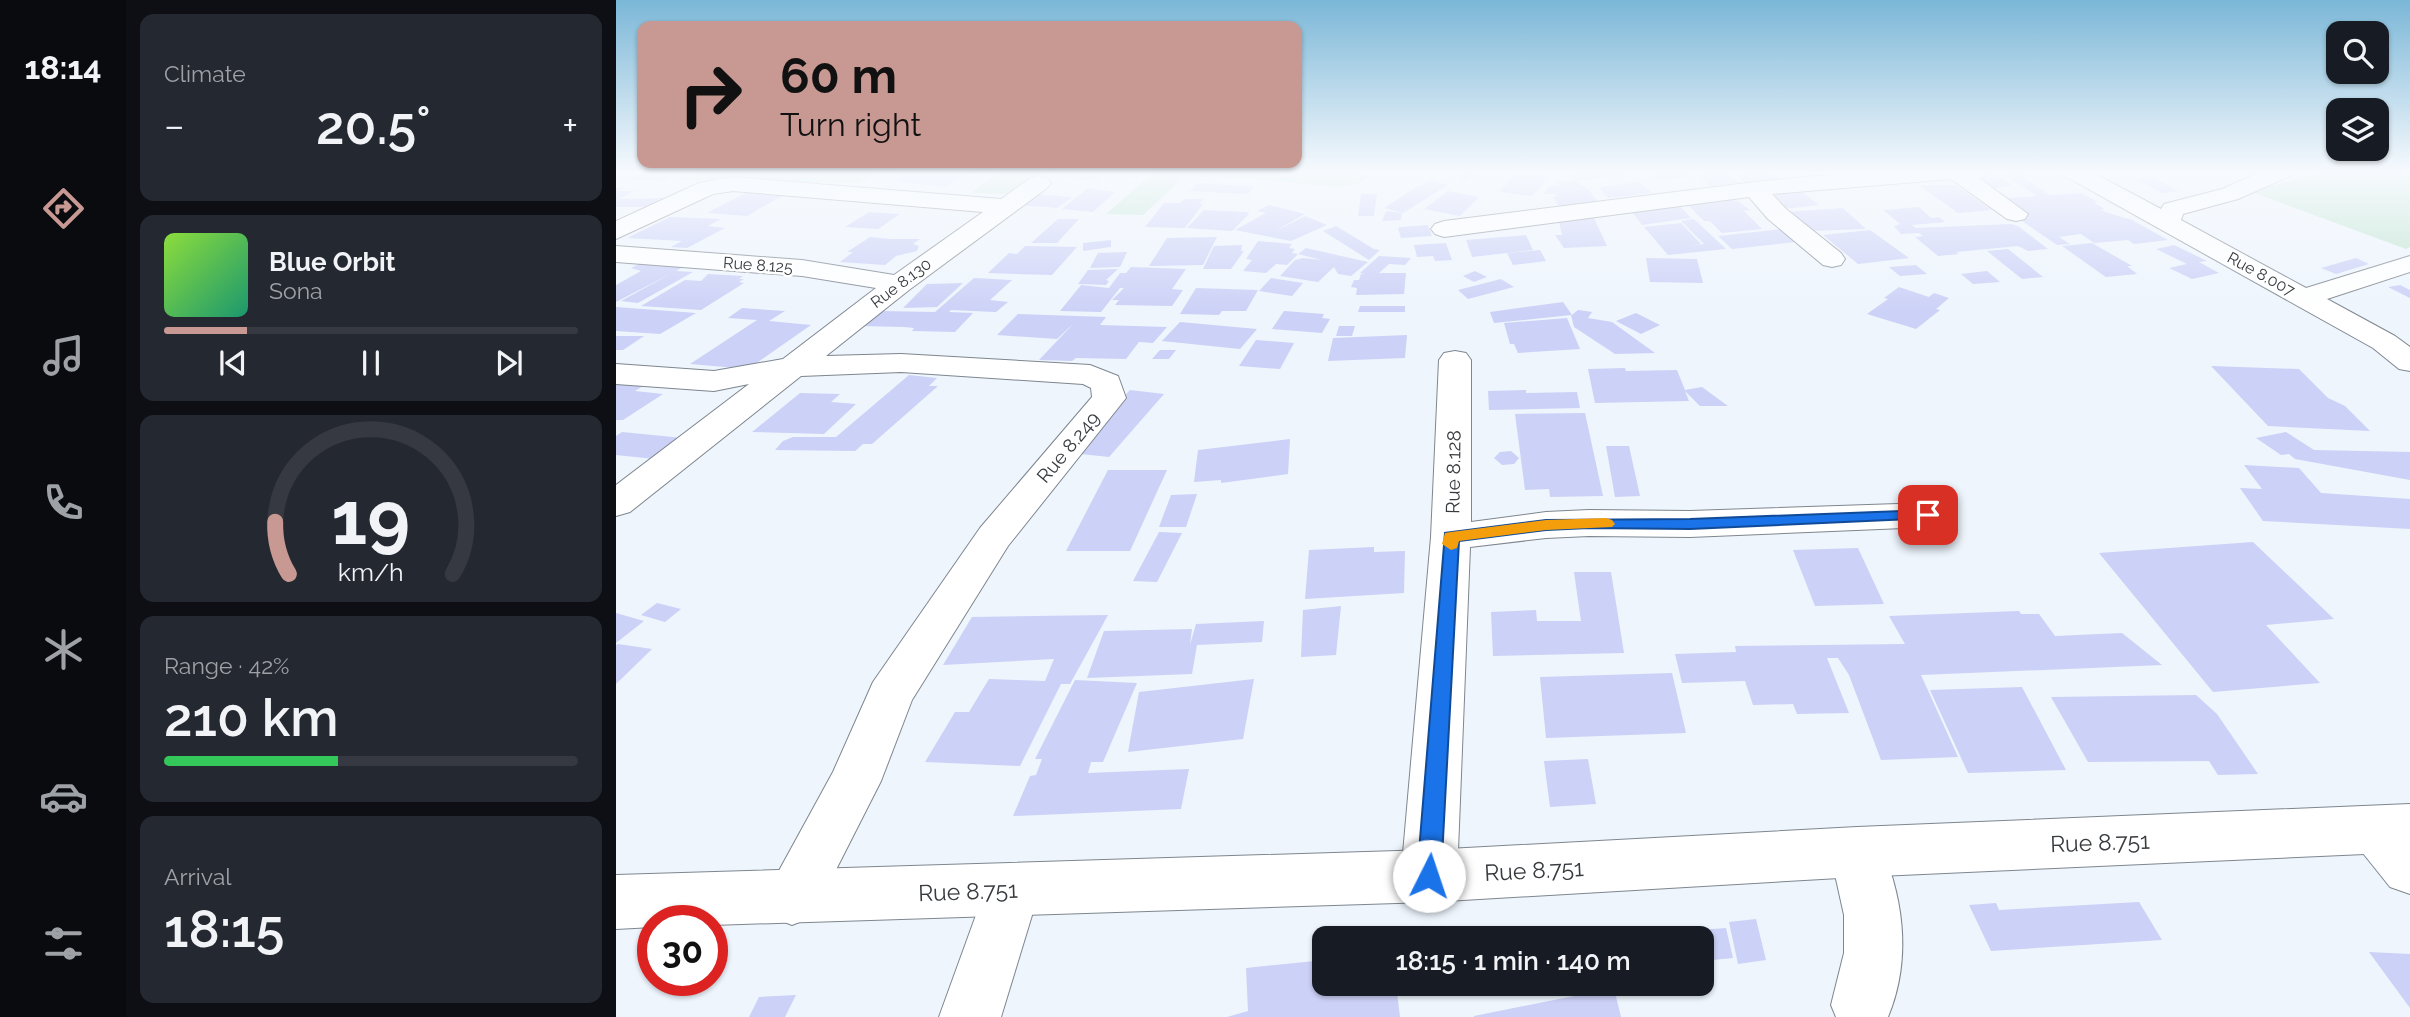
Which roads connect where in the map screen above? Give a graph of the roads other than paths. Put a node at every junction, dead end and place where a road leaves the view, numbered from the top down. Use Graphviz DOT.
graph roads {
  1 [pos="641,218"];
  2 [pos="990,218"];
  3 [pos="1526,218"];
  4 [pos="1782,218"];
  5 [pos="2161,218"];
  6 [pos="2169,218"];
  7 [pos="2168,222"];
  8 [pos="1444,229"];
  9 [pos="616,230"];
  10 [pos="616,254"];
  11 [pos="1832,259"];
  12 [pos="2410,264"];
  13 [pos="899,284"];
  14 [pos="2305,298"];
  15 [pos="1455,360"];
  16 [pos="2410,362"];
  17 [pos="790,368"];
  18 [pos="616,374"];
  19 [pos="616,504"];
  20 [pos="1928,515"];
  21 [pos="1451,537"];
  22 [pos="2399,842"];
  23 [pos="1857,852"];
  24 [pos="1429,876"];
  25 [pos="1012,889"];
  26 [pos="792,898"];
  27 [pos="616,902"];
  28 [pos="1862,1005"];
  29 [pos="970,1017"];
  1 -- 9 [label="street"];
  2 -- 13 [label="street, Rue 8.130"];
  3 -- 8 [label="street"];
  4 -- 11 [label="street"];
  5 -- 7 [label="street, Rue 8.007"];
  6 -- 7 [label="street"];
  7 -- 14 [label="street, Rue 8.007"];
  10 -- 13 [label="street, Rue 8.125"];
  12 -- 14 [label="street"];
  13 -- 17 [label="street, Rue 8.130"];
  14 -- 16 [label="street, Rue 8.007"];
  15 -- 21 [label="street, Rue 8.128"];
  17 -- 18 [label="street, Rue 8.249"];
  17 -- 19 [label="street, Rue 8.130"];
  17 -- 26 [label="street, Rue 8.249"];
  20 -- 21 [label="street"];
  21 -- 24 [label="street, Rue 8.128"];
  22 -- 23 [label="street, Rue 8.751"];
  23 -- 24 [label="street, Rue 8.751"];
  23 -- 28 [label="street"];
  24 -- 25 [label="street, Rue 8.751"];
  25 -- 26 [label="street, Rue 8.751"];
  25 -- 29 [label="street"];
  26 -- 27 [label="street, Rue 8.751"];
}
